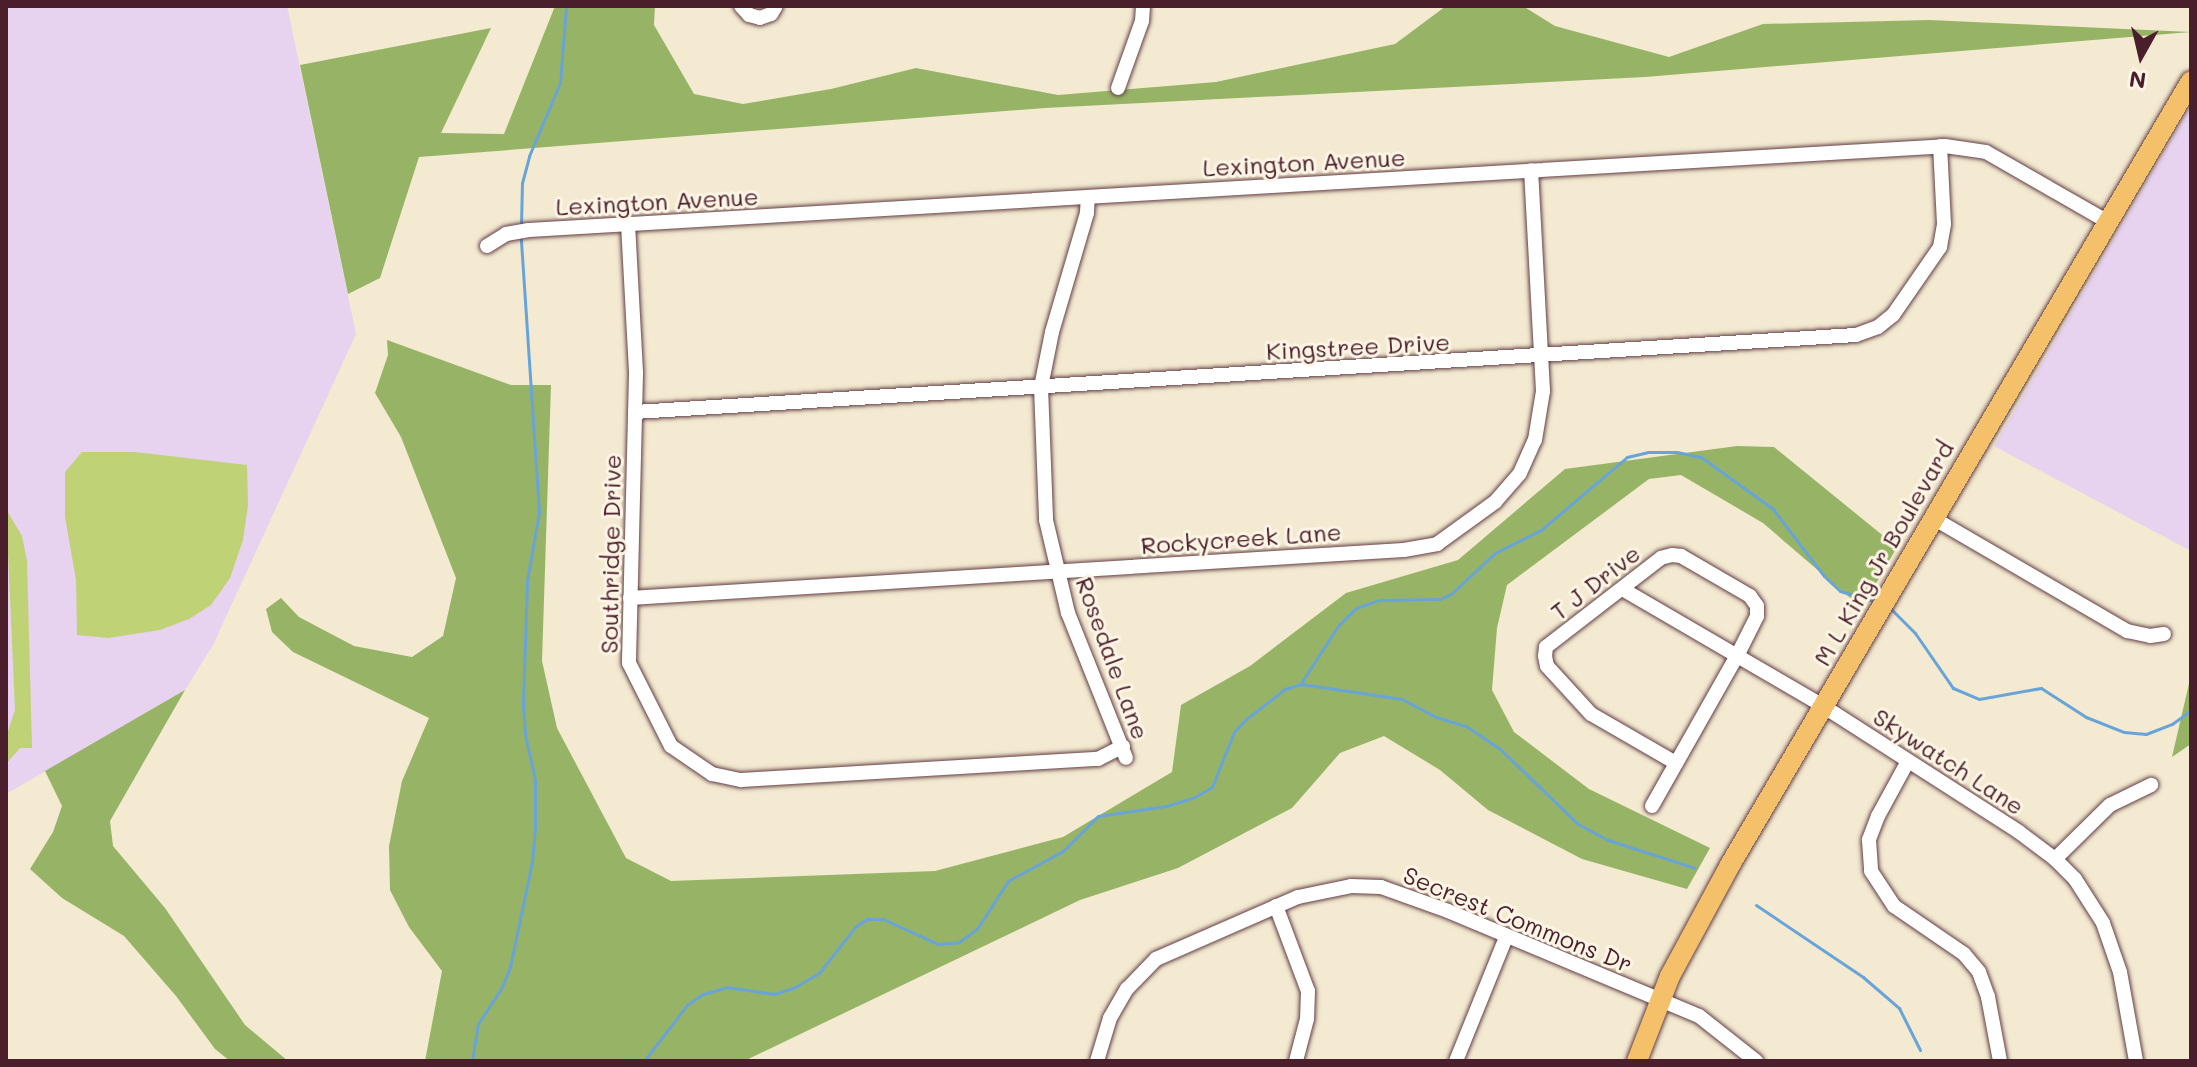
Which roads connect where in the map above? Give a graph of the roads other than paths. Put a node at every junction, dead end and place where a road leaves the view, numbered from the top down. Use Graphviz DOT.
graph roads {
  1 [pos="741,6"];
  2 [pos="776,6"];
  3 [pos="1143,6"];
  4 [pos="2191,81"];
  5 [pos="1118,88"];
  6 [pos="1940,146"];
  7 [pos="1531,170"];
  8 [pos="1088,197"];
  9 [pos="2108,222"];
  10 [pos="628,224"];
  11 [pos="487,246"];
  12 [pos="1541,357"];
  13 [pos="1041,387"];
  14 [pos="635,412"];
  15 [pos="1933,518"];
  16 [pos="1057,572"];
  17 [pos="1624,590"];
  18 [pos="630,598"];
  19 [pos="2164,634"];
  20 [pos="1737,656"];
  21 [pos="1823,706"];
  22 [pos="1125,752"];
  23 [pos="1908,761"];
  24 [pos="1676,763"];
  25 [pos="2151,785"];
  26 [pos="1652,806"];
  27 [pos="2055,859"];
  28 [pos="1276,906"];
  29 [pos="1506,937"];
  30 [pos="1659,1001"];
  31 [pos="1097,1061"];
  32 [pos="1296,1061"];
  33 [pos="1456,1061"];
  34 [pos="1637,1061"];
  35 [pos="1756,1061"];
  36 [pos="2000,1061"];
  37 [pos="2136,1061"];
  1 -- 2 [label="street"];
  3 -- 5 [label="street"];
  4 -- 9 [label="main road, M L King Jr Boulevard"];
  6 -- 7 [label="street, Lexington Avenue"];
  6 -- 9 [label="street, Lexington Avenue"];
  6 -- 12 [label="street, Kingstree Drive"];
  7 -- 8 [label="street, Lexington Avenue"];
  7 -- 12 [label="street, Rockycreek Lane"];
  8 -- 10 [label="street, Lexington Avenue"];
  8 -- 13 [label="street, Rosedale Lane"];
  9 -- 15 [label="main road, M L King Jr Boulevard"];
  10 -- 11 [label="street, Lexington Avenue"];
  10 -- 14 [label="street, Southridge Drive"];
  12 -- 13 [label="street, Kingstree Drive"];
  12 -- 16 [label="street, Rockycreek Lane"];
  13 -- 14 [label="street, Kingstree Drive"];
  13 -- 16 [label="street, Rosedale Lane"];
  14 -- 18 [label="street, Southridge Drive"];
  15 -- 19 [label="street"];
  15 -- 21 [label="main road, M L King Jr Boulevard"];
  16 -- 18 [label="street, Rockycreek Lane"];
  16 -- 22 [label="street, Rosedale Lane"];
  17 -- 20 [label="street, Skywatch Lane"];
  17 -- 20 [label="street, T J Drive"];
  17 -- 24 [label="street, T J Drive"];
  18 -- 22 [label="street, Southridge Drive"];
  20 -- 21 [label="street, Skywatch Lane"];
  20 -- 24 [label="street, T J Drive"];
  21 -- 23 [label="street, Skywatch Lane"];
  21 -- 30 [label="main road, M L King Jr Boulevard"];
  23 -- 27 [label="street, Skywatch Lane"];
  23 -- 36 [label="street"];
  24 -- 26 [label="street, T J Drive"];
  25 -- 27 [label="street"];
  27 -- 37 [label="street, Skywatch Lane"];
  28 -- 29 [label="street, Secrest Commons Dr"];
  28 -- 31 [label="street, Secrest Commons Dr"];
  28 -- 32 [label="street"];
  29 -- 30 [label="street, Secrest Commons Dr"];
  29 -- 33 [label="street"];
  30 -- 34 [label="main road, M L King Jr Boulevard"];
  30 -- 35 [label="street, Secrest Commons Dr"];
}
